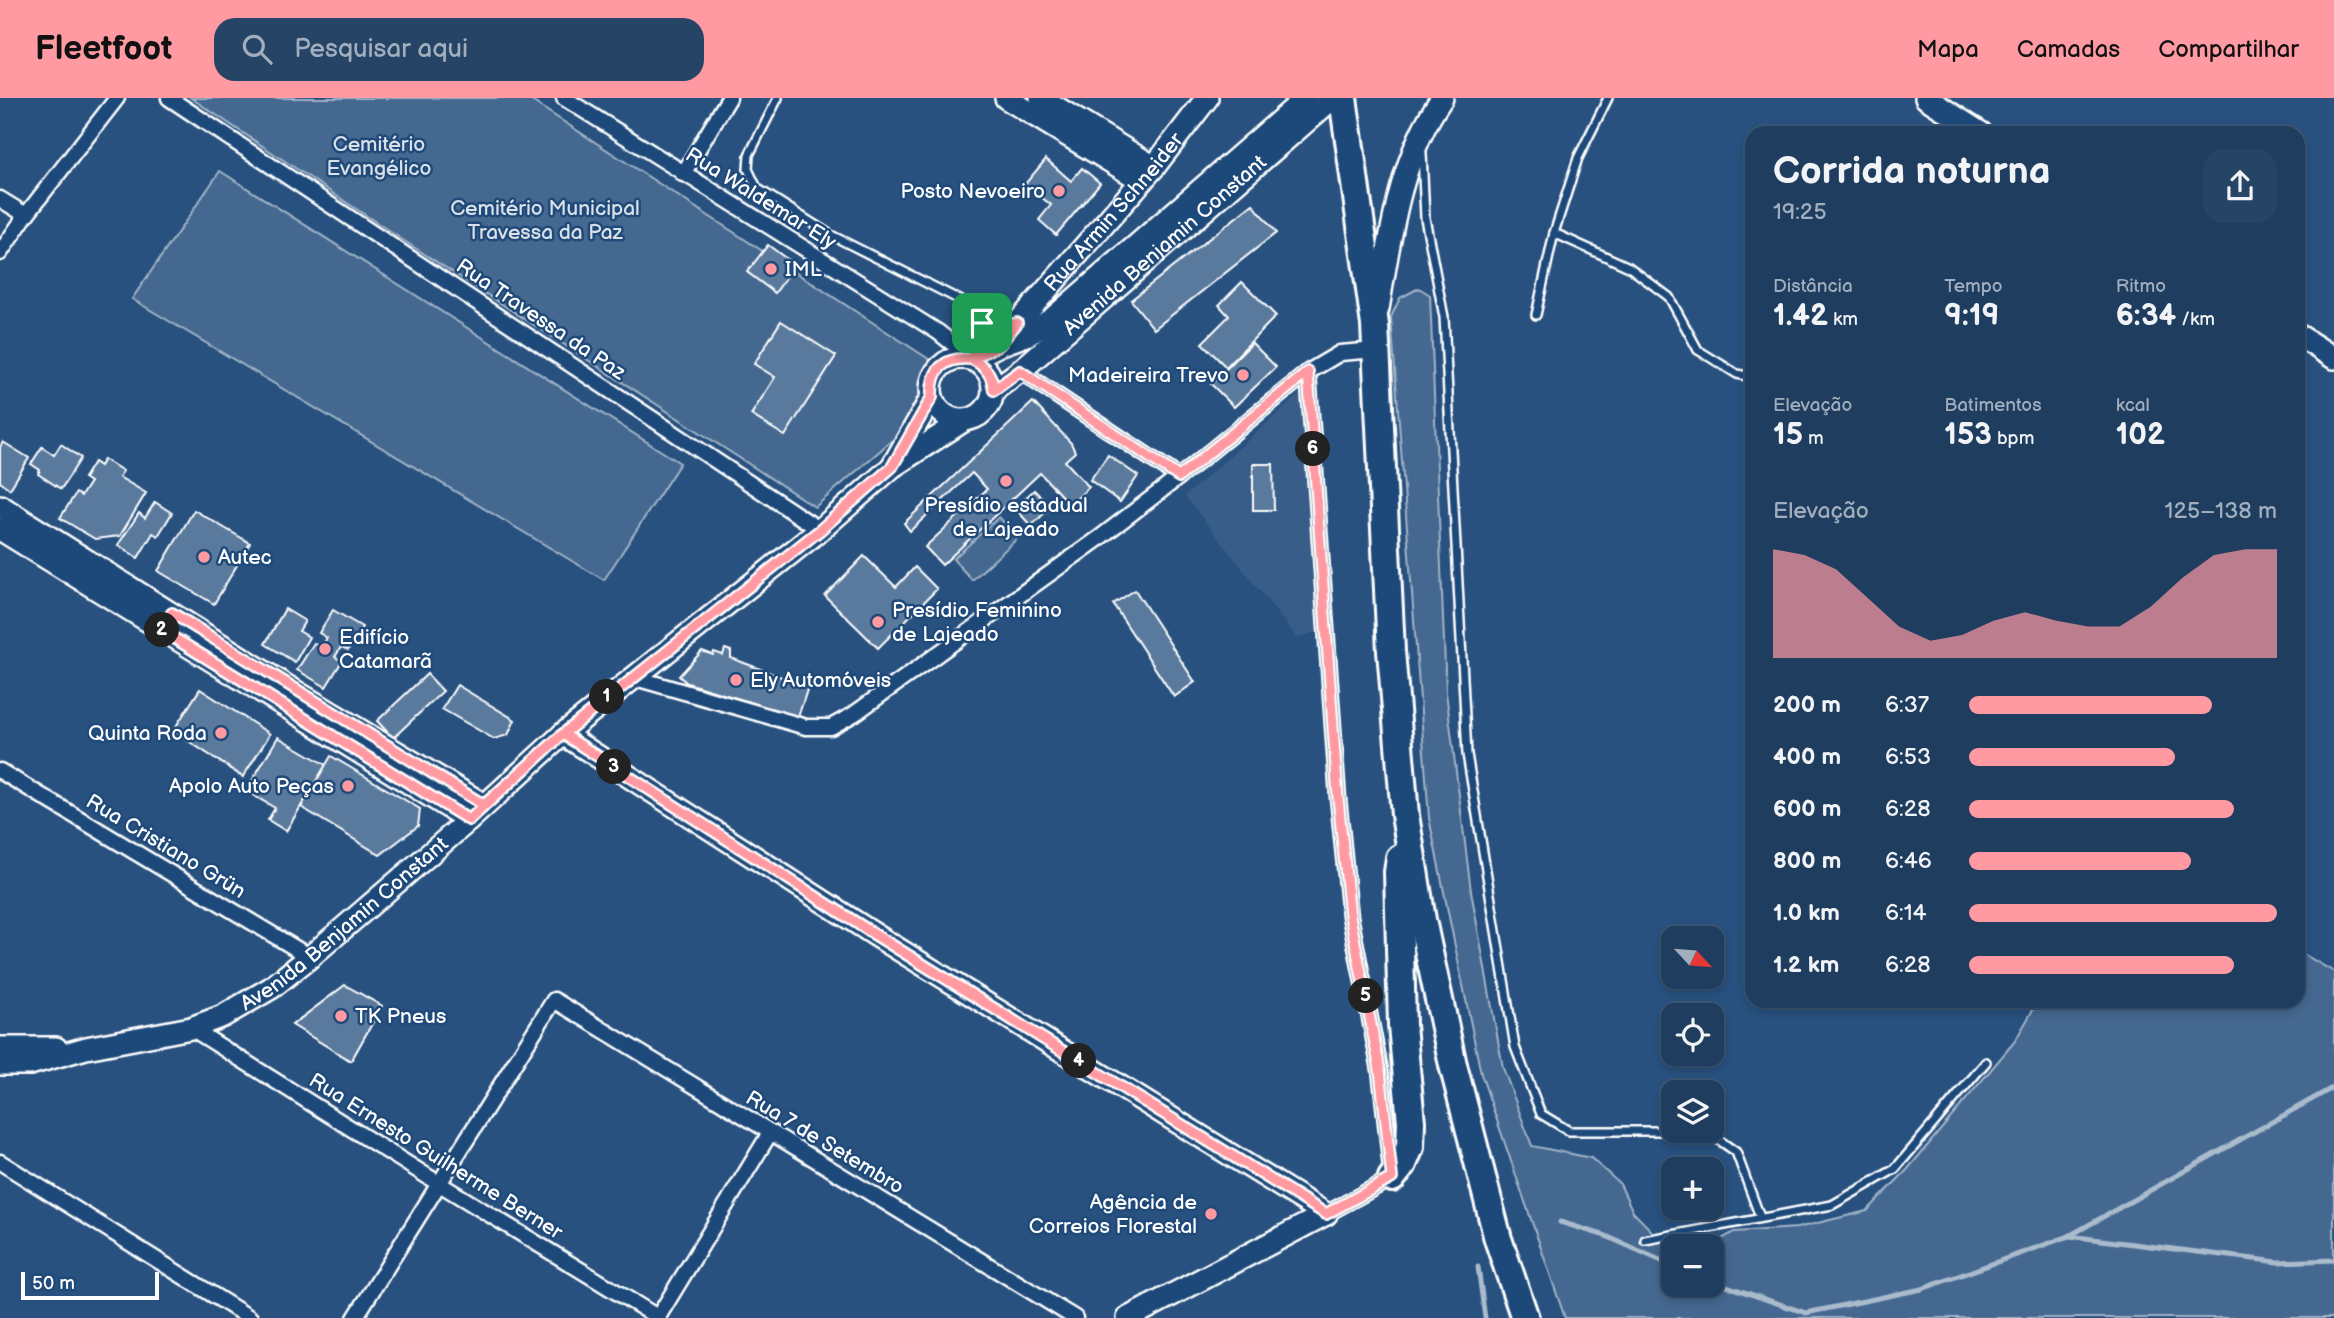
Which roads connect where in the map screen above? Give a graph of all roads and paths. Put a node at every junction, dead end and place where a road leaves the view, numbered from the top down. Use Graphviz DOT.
graph roads {
  1 [pos="117,98"];
  2 [pos="169,98"];
  3 [pos="564,98"];
  4 [pos="729,98"];
  5 [pos="778,98"];
  6 [pos="1006,98"];
  7 [pos="1041,98"];
  8 [pos="1207,98"];
  9 [pos="1333,98"];
  10 [pos="1343,98"];
  11 [pos="1442,98"];
  12 [pos="1608,98"];
  13 [pos="1926,98"];
  14 [pos="1299,111"];
  15 [pos="1970,126"];
  16 [pos="1420,131"];
  17 [pos="1148,173"];
  18 [pos="683,174"];
  19 [pos="0,199"];
  20 [pos="26,215"];
  21 [pos="1554,233"];
  22 [pos="0,253"];
  23 [pos="1536,315"];
  24 [pos="982,323"];
  25 [pos="1017,323"];
  26 [pos="1375,338"];
  27 [pos="2305,339"];
  28 [pos="999,345"];
  29 [pos="2334,358"];
  30 [pos="971,359"];
  31 [pos="1020,371"];
  32 [pos="1308,372"];
  33 [pos="1745,376"];
  34 [pos="994,390"];
  35 [pos="932,397"];
  36 [pos="963,421"];
  37 [pos="892,467"];
  38 [pos="1179,477"];
  39 [pos="0,506"];
  40 [pos="0,528"];
  41 [pos="820,530"];
  42 [pos="166,622"];
  43 [pos="632,677"];
  44 [pos="563,734"];
  45 [pos="0,771"];
  46 [pos="477,812"];
  47 [pos="1405,815"];
  48 [pos="310,957"];
  49 [pos="191,1028"];
  50 [pos="86,1048"];
  51 [pos="3,1050"];
  52 [pos="1986,1062"];
  53 [pos="770,1133"];
  54 [pos="0,1162"];
  55 [pos="1392,1178"];
  56 [pos="438,1183"];
  57 [pos="1326,1214"];
  58 [pos="1760,1217"];
  59 [pos="1645,1240"];
  60 [pos="250,1318"];
  61 [pos="355,1318"];
  62 [pos="658,1318"];
  63 [pos="1075,1318"];
  64 [pos="1128,1318"];
  65 [pos="1525,1318"];
  1 -- 20 [label="street"];
  2 -- 41 [label="street, Rua Travessa da Paz"];
  3 -- 18 [label="street, Rua Waldemar Ely"];
  4 -- 18 [label="street"];
  5 -- 24 [label="lane"];
  6 -- 17 [label="main road"];
  7 -- 17 [label="main road"];
  8 -- 17 [label="main road, Rua Armin Schneider"];
  9 -- 14 [label="main road, Avenida Benjamin Constant"];
  10 -- 26 [label="highway"];
  11 -- 16 [label="main road"];
  12 -- 21 [label="lane"];
  13 -- 15 [label="main road"];
  14 -- 28 [label="main road, Avenida Benjamin Constant"];
  14 -- 31 [label="main road, Avenida Benjamin Constant"];
  16 -- 26 [label="main road"];
  16 -- 58 [label="lane"];
  17 -- 25 [label="main road, Rua Armin Schneider"];
  18 -- 30 [label="street, Rua Waldemar Ely"];
  19 -- 20 [label="street"];
  20 -- 22 [label="street"];
  21 -- 23 [label="lane"];
  21 -- 33 [label="lane"];
  24 -- 25 [label="lane"];
  24 -- 30 [label="lane"];
  25 -- 28 [label="main road, Rua Armin Schneider"];
  26 -- 32 [label="street"];
  26 -- 47 [label="highway"];
  27 -- 29 [label="main road"];
  28 -- 30 [label="main road, Avenida Benjamin Constant"];
  30 -- 34 [label="main road"];
  30 -- 35 [label="main road"];
  31 -- 34 [label="main road, Avenida Benjamin Constant"];
  31 -- 38 [label="street"];
  32 -- 38 [label="street"];
  32 -- 55 [label="street"];
  34 -- 36 [label="main road"];
  35 -- 36 [label="main road"];
  35 -- 37 [label="main road, Avenida Benjamin Constant"];
  36 -- 37 [label="main road, Avenida Benjamin Constant"];
  37 -- 41 [label="main road, Avenida Benjamin Constant"];
  38 -- 43 [label="street"];
  39 -- 42 [label="main road"];
  40 -- 42 [label="main road"];
  41 -- 43 [label="main road, Avenida Benjamin Constant"];
  42 -- 46 [label="main road"];
  43 -- 44 [label="main road, Avenida Benjamin Constant"];
  44 -- 46 [label="main road, Avenida Benjamin Constant"];
  44 -- 57 [label="main road"];
  45 -- 48 [label="street, Rua Cristiano Grün"];
  46 -- 48 [label="main road, Avenida Benjamin Constant"];
  47 -- 55 [label="highway"];
  47 -- 65 [label="highway"];
  48 -- 49 [label="main road, Avenida Benjamin Constant"];
  49 -- 50 [label="main road, Avenida Benjamin Constant"];
  49 -- 56 [label="street, Rua Ernesto Guilherme Berner"];
  50 -- 51 [label="main road, Avenida Benjamin Constant"];
  50 -- 51 [label="main road, Avenida Benjamin Constant"];
  52 -- 58 [label="lane"];
  53 -- 56 [label="street, Rua 7 de Setembro"];
  53 -- 62 [label="street"];
  53 -- 63 [label="street, Rua 7 de Setembro"];
  54 -- 60 [label="street"];
  55 -- 57 [label="street"];
  56 -- 61 [label="street"];
  56 -- 62 [label="street, Rua Ernesto Guilherme Berner"];
  57 -- 64 [label="main road"];
  58 -- 59 [label="lane"];
}
